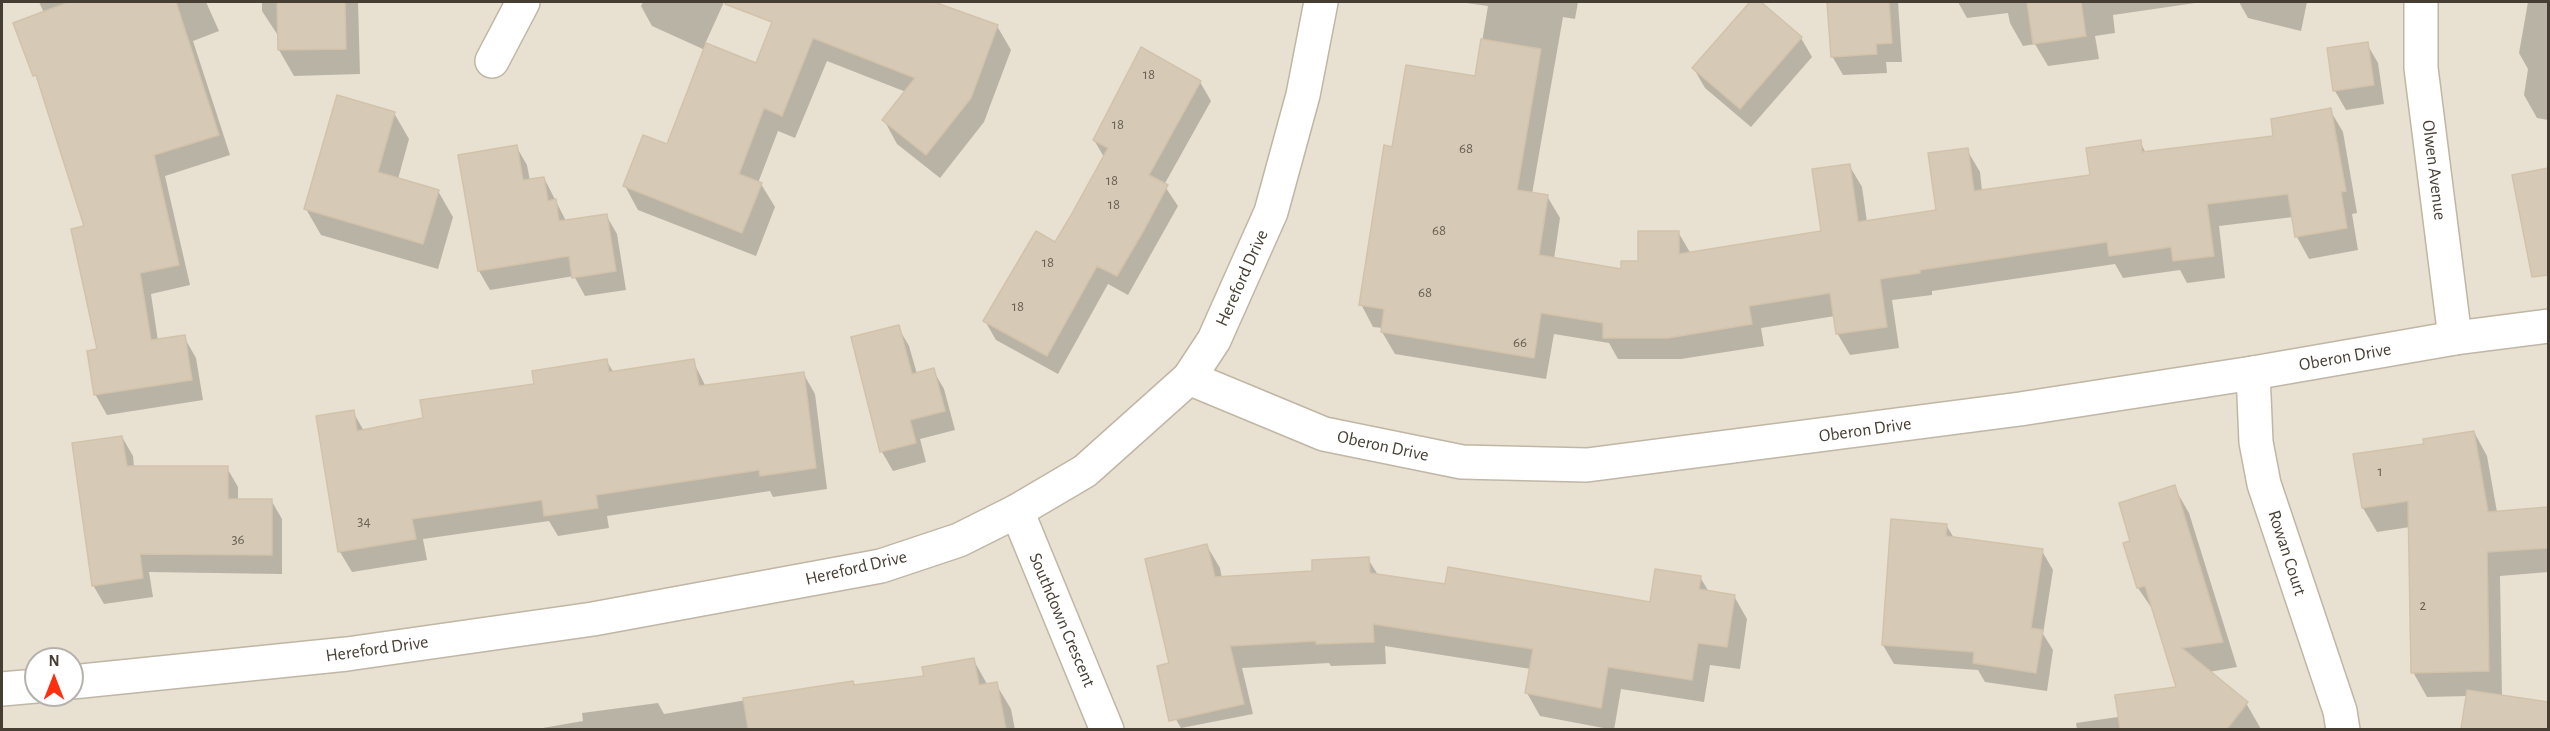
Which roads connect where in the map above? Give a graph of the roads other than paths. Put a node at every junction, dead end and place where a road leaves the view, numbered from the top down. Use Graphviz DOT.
graph roads {
  1 [pos="523,2"];
  2 [pos="1321,2"];
  3 [pos="2421,2"];
  4 [pos="492,61"];
  5 [pos="2548,326"];
  6 [pos="2455,338"];
  7 [pos="2253,373"];
  8 [pos="1189,378"];
  9 [pos="1017,511"];
  10 [pos="84,681"];
  11 [pos="24,687"];
  12 [pos="2,689"];
  13 [pos="1107,729"];
  14 [pos="2343,729"];
  1 -- 4 [label="street"];
  2 -- 8 [label="street, Hereford Drive"];
  3 -- 6 [label="street, Olwen Avenue"];
  5 -- 6 [label="street, Oberon Drive"];
  6 -- 7 [label="street, Oberon Drive"];
  7 -- 8 [label="street, Oberon Drive"];
  7 -- 14 [label="street, Rowan Court"];
  8 -- 9 [label="street, Hereford Drive"];
  9 -- 10 [label="street, Hereford Drive"];
  9 -- 13 [label="street, Southdown Crescent"];
  11 -- 12 [label="street"];
}
